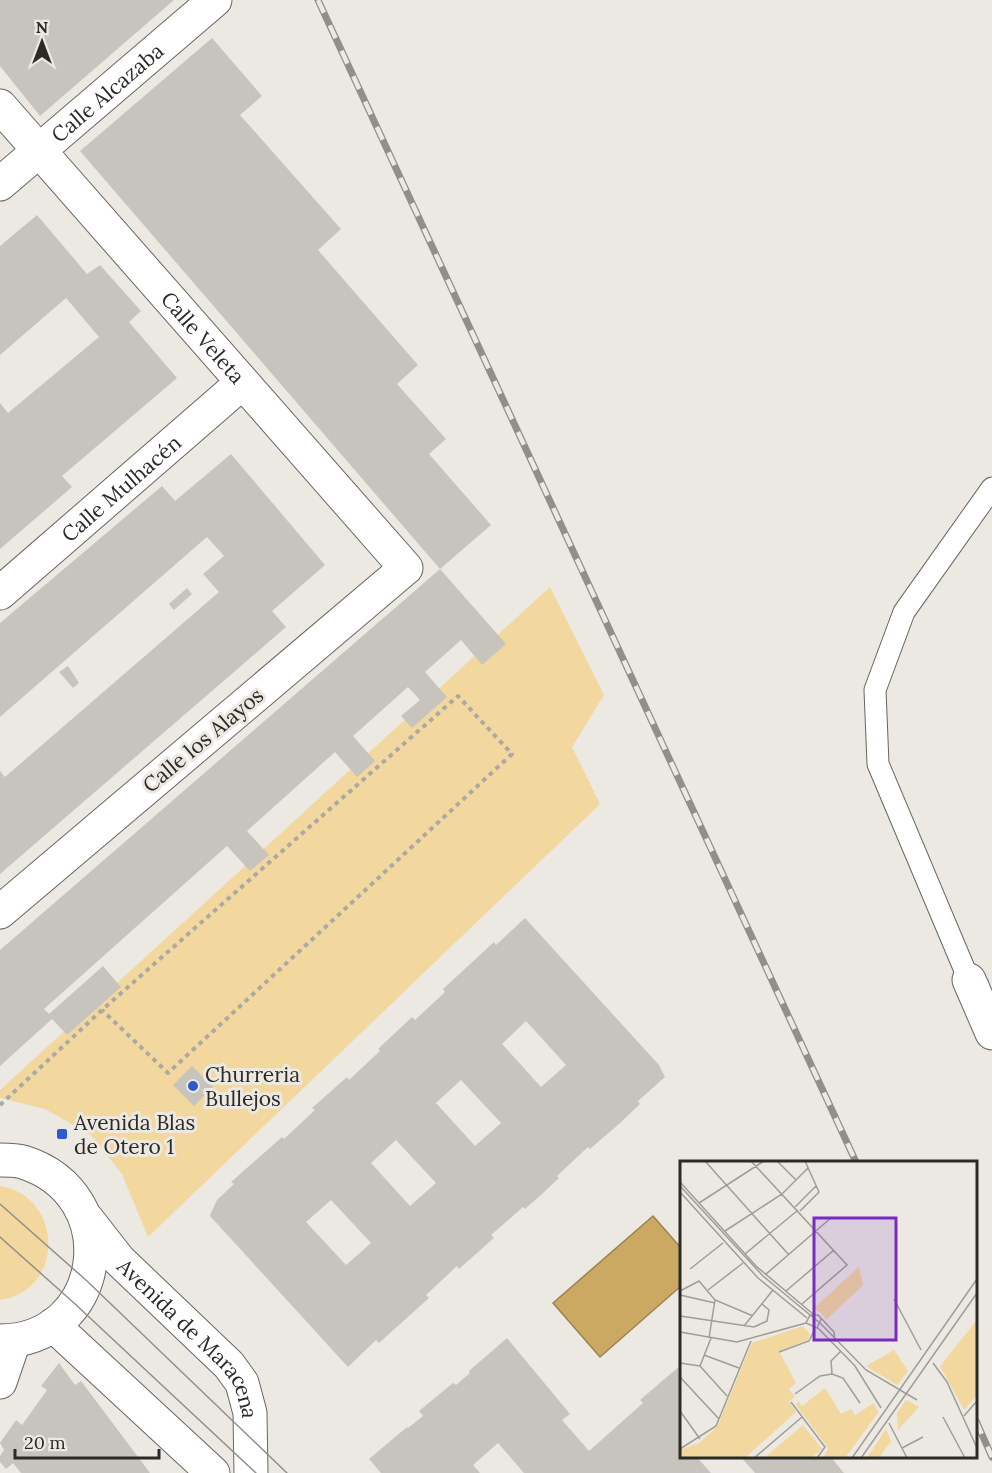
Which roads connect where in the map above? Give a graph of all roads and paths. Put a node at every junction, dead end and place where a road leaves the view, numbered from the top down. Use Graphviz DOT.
graph roads {
  1 [pos="215,0"];
  2 [pos="0,106"];
  3 [pos="40,150"];
  4 [pos="0,184"];
  5 [pos="242,383"];
  6 [pos="992,488"];
  7 [pos="406,568"];
  8 [pos="0,593"];
  9 [pos="0,912"];
  10 [pos="980,987"];
  11 [pos="102,1010"];
  12 [pos="992,1033"];
  13 [pos="0,1105"];
  14 [pos="0,1160"];
  15 [pos="87,1219"];
  16 [pos="53,1325"];
  17 [pos="7,1341"];
  18 [pos="0,1382"];
  19 [pos="213,1473"];
  20 [pos="251,1473"];
  1 -- 3 [label="street, Calle Alcazaba"];
  2 -- 3 [label="street, Calle Veleta"];
  3 -- 4 [label="street, Calle Alcazaba"];
  3 -- 5 [label="street, Calle Veleta"];
  5 -- 7 [label="street, Calle Veleta"];
  5 -- 8 [label="street, Calle Mulhacén"];
  6 -- 10 [label="lane"];
  7 -- 9 [label="street, Calle los Alayos"];
  10 -- 12 [label="street"];
  11 -- 11 [label="path"];
  11 -- 13 [label="path"];
  14 -- 15 [label="street"];
  15 -- 16 [label="street"];
  15 -- 20 [label="street, Avenida de Maracena"];
  16 -- 17 [label="street"];
  16 -- 19 [label="street"];
  17 -- 18 [label="street"];
}
